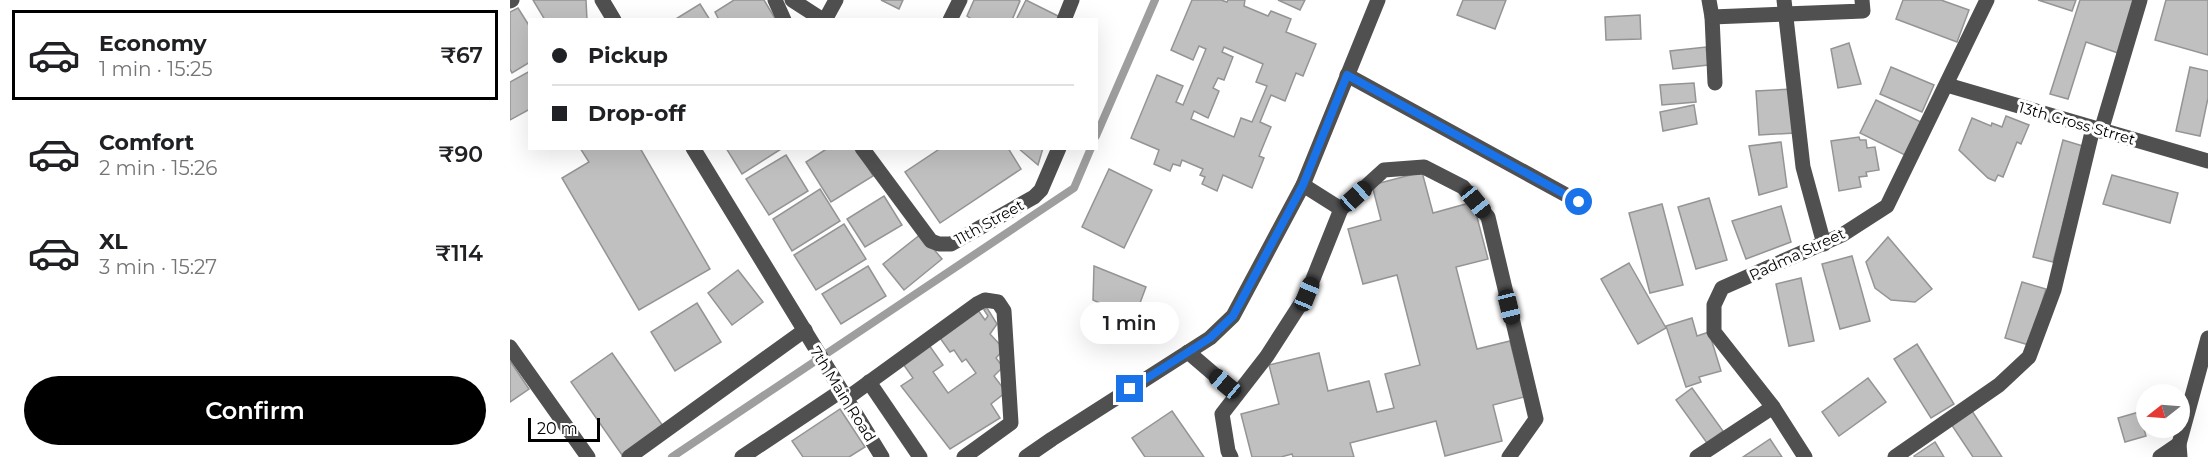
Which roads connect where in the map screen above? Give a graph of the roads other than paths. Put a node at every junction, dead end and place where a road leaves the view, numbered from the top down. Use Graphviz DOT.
graph roads {
  1 [pos="602,0"];
  2 [pos="775,0"];
  3 [pos="792,0"];
  4 [pos="836,0"];
  5 [pos="960,0"];
  6 [pos="1072,0"];
  7 [pos="1378,0"];
  8 [pos="1709,0"];
  9 [pos="1862,0"];
  10 [pos="1987,0"];
  11 [pos="2140,0"];
  12 [pos="1784,7"];
  13 [pos="1712,17"];
  14 [pos="613,18"];
  15 [pos="783,18"];
  16 [pos="821,18"];
  17 [pos="825,18"];
  18 [pos="951,18"];
  19 [pos="1065,18"];
  20 [pos="1347,75"];
  21 [pos="1715,83"];
  22 [pos="1947,85"];
  23 [pos="2097,130"];
  24 [pos="694,150"];
  25 [pos="863,150"];
  26 [pos="1058,150"];
  27 [pos="2208,161"];
  28 [pos="1303,185"];
  29 [pos="1579,202"];
  30 [pos="1341,209"];
  31 [pos="1824,244"];
  32 [pos="805,330"];
  33 [pos="2208,338"];
  34 [pos="510,347"];
  35 [pos="1188,352"];
  36 [pos="853,390"];
  37 [pos="1237,394"];
  38 [pos="1773,407"];
  39 [pos="2180,451"];
  40 [pos="588,457"];
  41 [pos="629,457"];
  42 [pos="742,457"];
  43 [pos="882,457"];
  44 [pos="920,457"];
  45 [pos="964,457"];
  46 [pos="1026,457"];
  47 [pos="1231,457"];
  48 [pos="1509,457"];
  49 [pos="1696,457"];
  50 [pos="1805,457"];
  51 [pos="1894,457"];
  52 [pos="2160,457"];
  1 -- 14 [label="street"];
  2 -- 15 [label="street"];
  3 -- 16 [label="street"];
  4 -- 17 [label="street"];
  5 -- 18 [label="street"];
  6 -- 19 [label="street"];
  7 -- 20 [label="street"];
  8 -- 13 [label="street"];
  9 -- 12 [label="street"];
  10 -- 22 [label="street, Padma Street"];
  11 -- 23 [label="street"];
  12 -- 13 [label="street"];
  12 -- 31 [label="street"];
  13 -- 21 [label="street"];
  20 -- 28 [label="street"];
  20 -- 29 [label="street"];
  22 -- 23 [label="street, 13th Cross Strret"];
  22 -- 31 [label="street, Padma Street"];
  23 -- 27 [label="street, 13th Cross Strret"];
  23 -- 51 [label="street"];
  24 -- 32 [label="street, 7th Main Road"];
  25 -- 26 [label="street, 11th Street"];
  28 -- 30 [label="street"];
  28 -- 35 [label="street"];
  30 -- 37 [label="street"];
  30 -- 48 [label="street"];
  31 -- 38 [label="street, Padma Street"];
  32 -- 36 [label="street, 7th Main Road"];
  32 -- 41 [label="street"];
  33 -- 39 [label="street"];
  34 -- 40 [label="street"];
  35 -- 37 [label="street"];
  35 -- 46 [label="street"];
  36 -- 42 [label="street"];
  36 -- 43 [label="street, 7th Main Road"];
  36 -- 44 [label="street"];
  36 -- 45 [label="street"];
  37 -- 47 [label="street"];
  38 -- 49 [label="street"];
  38 -- 50 [label="street, Padma Street"];
  39 -- 52 [label="street"];
}
